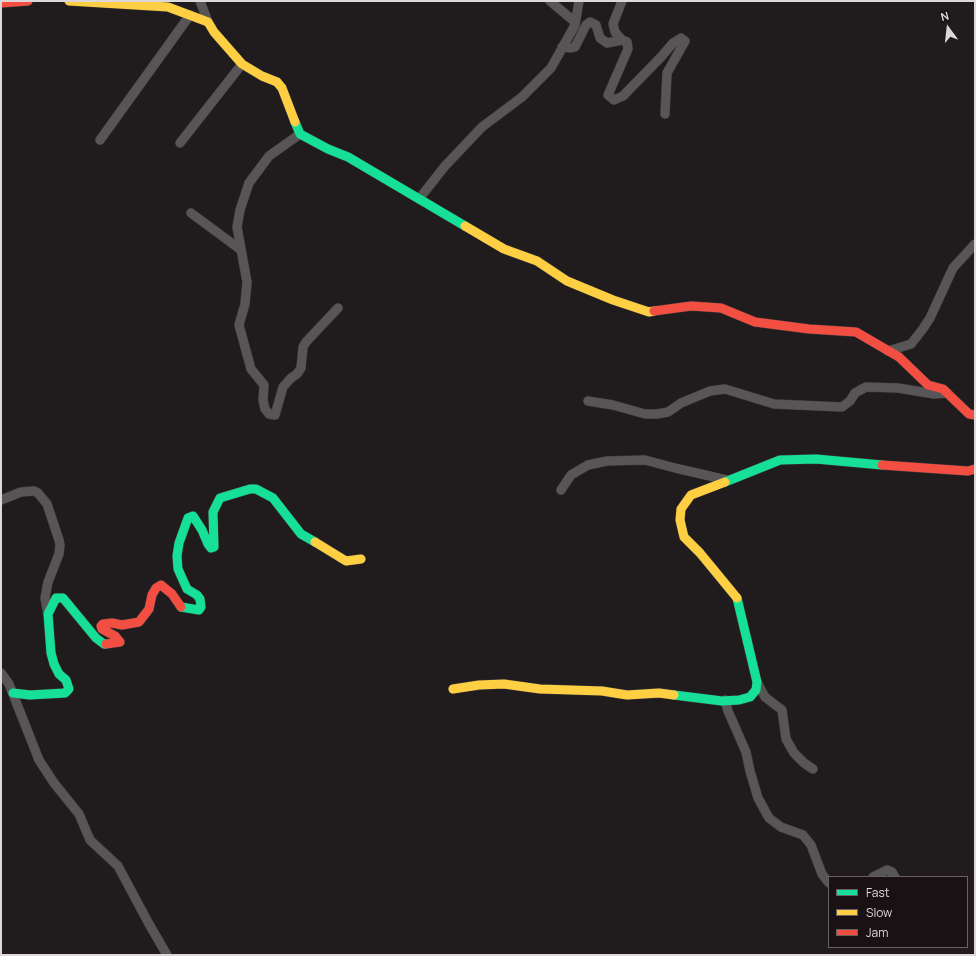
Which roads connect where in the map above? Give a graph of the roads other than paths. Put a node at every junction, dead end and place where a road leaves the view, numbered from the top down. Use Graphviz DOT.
graph roads {
  1 [pos="24,1"];
  2 [pos="28,1"];
  3 [pos="69,1"];
  4 [pos="200,1"];
  5 [pos="550,1"];
  6 [pos="579,1"];
  7 [pos="622,1"];
  8 [pos="1,3"];
  9 [pos="190,15"];
  10 [pos="208,22"];
  11 [pos="575,22"];
  12 [pos="622,40"];
  13 [pos="562,47"];
  14 [pos="242,64"];
  15 [pos="665,114"];
  16 [pos="300,134"];
  17 [pos="100,140"];
  18 [pos="180,143"];
  19 [pos="418,199"];
  20 [pos="191,213"];
  21 [pos="975,244"];
  22 [pos="240,250"];
  23 [pos="338,308"];
  24 [pos="888,351"];
  25 [pos="947,393"];
  26 [pos="588,401"];
  27 [pos="975,415"];
  28 [pos="975,469"];
  29 [pos="727,480"];
  30 [pos="561,490"];
  31 [pos="1,500"];
  32 [pos="361,559"];
  33 [pos="48,614"];
  34 [pos="1,673"];
  35 [pos="757,682"];
  36 [pos="453,689"];
  37 [pos="12,693"];
  38 [pos="725,700"];
  39 [pos="813,769"];
  40 [pos="875,876"];
  41 [pos="894,876"];
  42 [pos="828,882"];
  43 [pos="167,955"];
  1 -- 2 [label="street"];
  1 -- 8 [label="street"];
  3 -- 9 [label="street"];
  4 -- 10 [label="street"];
  5 -- 11 [label="street"];
  6 -- 11 [label="street"];
  7 -- 12 [label="street"];
  9 -- 10 [label="street"];
  9 -- 17 [label="street"];
  10 -- 14 [label="street"];
  11 -- 13 [label="street"];
  12 -- 13 [label="street"];
  12 -- 15 [label="street"];
  13 -- 19 [label="street"];
  14 -- 16 [label="street"];
  14 -- 18 [label="street"];
  16 -- 19 [label="street"];
  16 -- 22 [label="street"];
  19 -- 24 [label="street"];
  20 -- 22 [label="street"];
  21 -- 24 [label="street"];
  22 -- 23 [label="street"];
  24 -- 25 [label="street"];
  25 -- 26 [label="street"];
  25 -- 27 [label="street"];
  28 -- 29 [label="street"];
  29 -- 30 [label="street"];
  29 -- 35 [label="street"];
  31 -- 33 [label="street"];
  32 -- 33 [label="street"];
  33 -- 37 [label="street"];
  34 -- 37 [label="street"];
  35 -- 38 [label="street"];
  35 -- 39 [label="street"];
  36 -- 38 [label="street"];
  37 -- 43 [label="street"];
  38 -- 42 [label="street"];
  40 -- 41 [label="street"];
}
